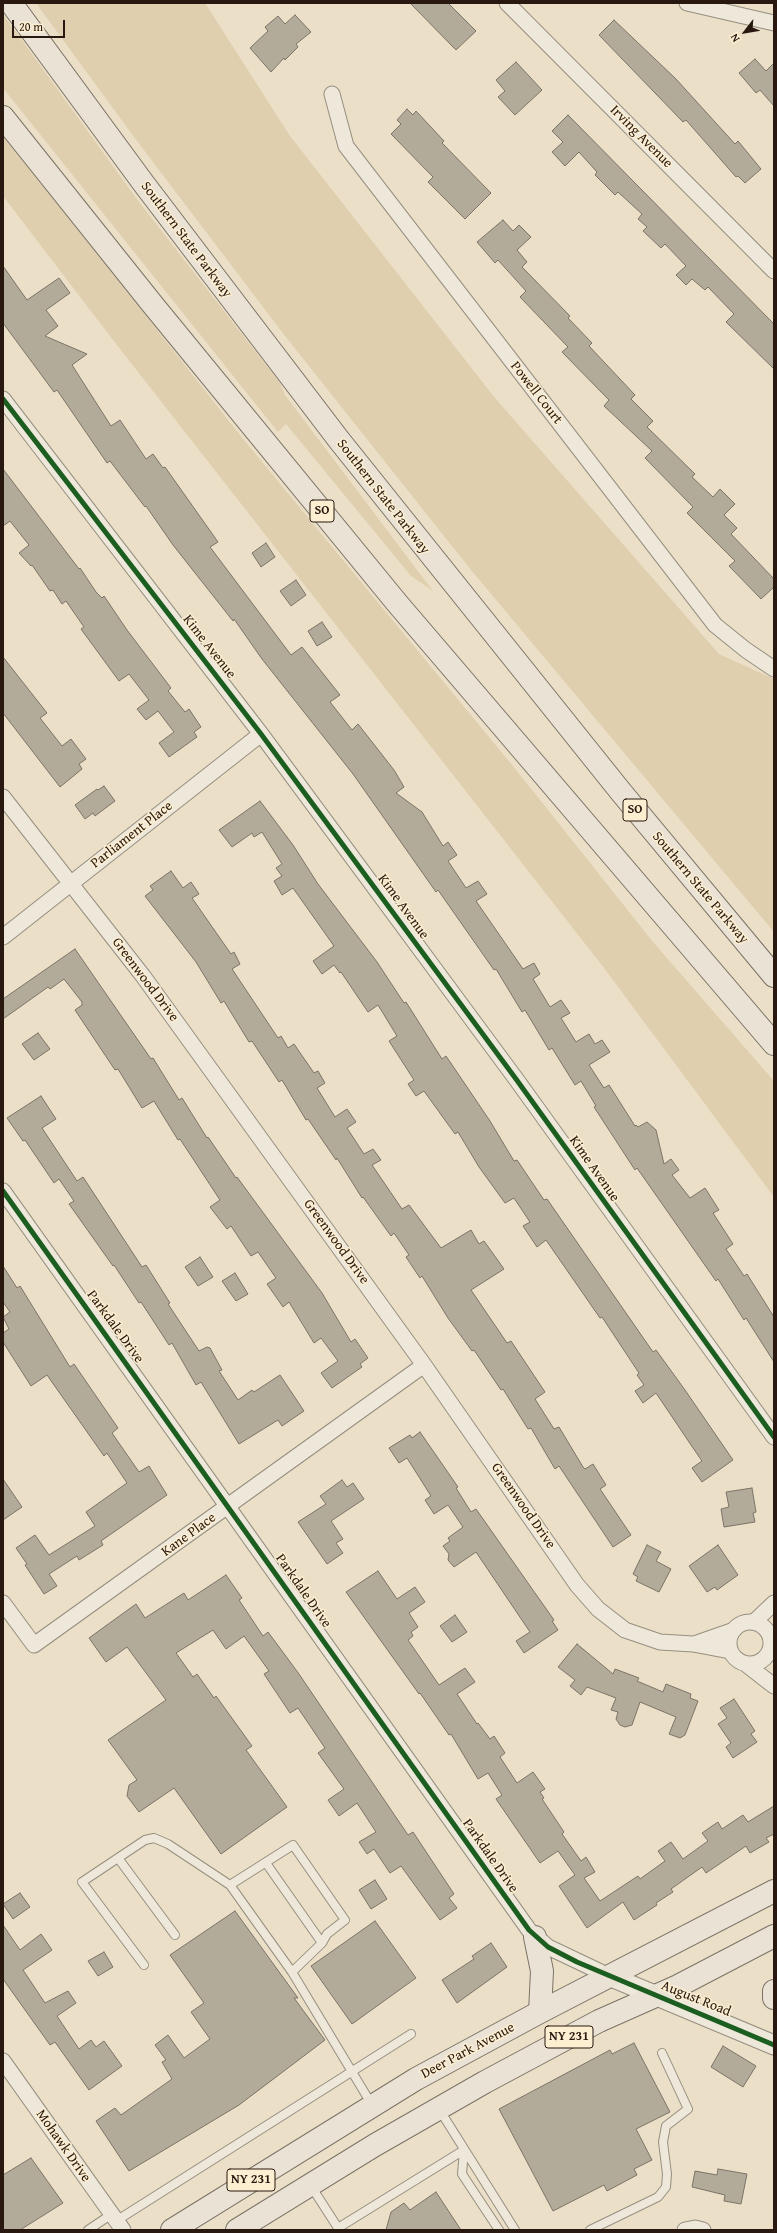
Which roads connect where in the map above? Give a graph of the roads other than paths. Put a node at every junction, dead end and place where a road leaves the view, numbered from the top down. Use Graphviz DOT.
graph roads {
  1 [pos="11,3"];
  2 [pos="507,3"];
  3 [pos="687,3"];
  4 [pos="774,23"];
  5 [pos="332,94"];
  6 [pos="3,117"];
  7 [pos="774,271"];
  8 [pos="3,399"];
  9 [pos="774,669"];
  10 [pos="261,734"];
  11 [pos="3,797"];
  12 [pos="71,882"];
  13 [pos="3,937"];
  14 [pos="774,976"];
  15 [pos="774,1044"];
  16 [pos="3,1191"];
  17 [pos="424,1365"];
  18 [pos="774,1437"];
  19 [pos="229,1506"];
  20 [pos="774,1602"];
  21 [pos="3,1603"];
  22 [pos="754,1622"];
  23 [pos="734,1630"];
  24 [pos="772,1643"];
  25 [pos="693,1644"];
  26 [pos="730,1651"];
  27 [pos="747,1665"];
  28 [pos="774,1686"];
  29 [pos="118,1858"];
  30 [pos="266,1863"];
  31 [pos="230,1885"];
  32 [pos="774,1891"];
  33 [pos="175,1935"];
  34 [pos="774,1936"];
  35 [pos="535,1937"];
  36 [pos="322,1943"];
  37 [pos="144,1965"];
  38 [pos="292,1972"];
  39 [pos="609,1976"];
  40 [pos="774,1991"];
  41 [pos="655,1996"];
  42 [pos="774,1998"];
  43 [pos="540,2012"];
  44 [pos="411,2034"];
  45 [pos="774,2044"];
  46 [pos="662,2053"];
  47 [pos="3,2061"];
  48 [pos="352,2071"];
  49 [pos="372,2105"];
  50 [pos="438,2108"];
  51 [pos="464,2150"];
  52 [pos="310,2184"];
  53 [pos="117,2222"];
  54 [pos="337,2229"];
  55 [pos="88,2230"];
  56 [pos="172,2230"];
  57 [pos="237,2230"];
  58 [pos="499,2230"];
  59 [pos="515,2230"];
  60 [pos="590,2230"];
  61 [pos="685,2230"];
  62 [pos="703,2230"];
  1 -- 14 [label="main road, Southern State Parkway / SO"];
  2 -- 7 [label="street, Irving Avenue"];
  3 -- 4 [label="street"];
  5 -- 9 [label="street, Powell Court"];
  6 -- 15 [label="main road, SO"];
  8 -- 10 [label="street, Kime Avenue"];
  10 -- 12 [label="street, Parliament Place"];
  10 -- 18 [label="street, Kime Avenue"];
  11 -- 12 [label="street, Greenwood Drive"];
  12 -- 13 [label="street, Parliament Place"];
  12 -- 17 [label="street, Greenwood Drive"];
  16 -- 19 [label="street, Parkdale Drive"];
  17 -- 19 [label="street, Kane Place"];
  17 -- 25 [label="street, Greenwood Drive"];
  19 -- 21 [label="street, Kane Place"];
  19 -- 35 [label="street, Parkdale Drive"];
  20 -- 22 [label="street"];
  22 -- 23 [label="street"];
  22 -- 24 [label="street"];
  23 -- 25 [label="street, Greenwood Drive"];
  23 -- 26 [label="street"];
  24 -- 27 [label="street"];
  25 -- 26 [label="street, Greenwood Drive"];
  26 -- 27 [label="street"];
  27 -- 28 [label="street"];
  29 -- 31 [label="lane"];
  29 -- 33 [label="lane"];
  29 -- 37 [label="lane"];
  30 -- 31 [label="lane"];
  30 -- 36 [label="lane"];
  30 -- 36 [label="lane"];
  31 -- 38 [label="lane"];
  32 -- 39 [label="main road, Deer Park Avenue / NY 231"];
  34 -- 41 [label="main road, NY 231"];
  35 -- 39 [label="street, Parkdale Drive"];
  35 -- 43 [label="main road"];
  36 -- 38 [label="lane"];
  38 -- 48 [label="lane"];
  39 -- 41 [label="street, August Road"];
  39 -- 43 [label="main road, Deer Park Avenue / NY 231"];
  40 -- 42 [label="main road"];
  41 -- 45 [label="street, August Road"];
  41 -- 50 [label="main road, NY 231"];
  43 -- 49 [label="main road, Deer Park Avenue / NY 231"];
  44 -- 48 [label="lane"];
  46 -- 60 [label="lane"];
  47 -- 53 [label="street, Mohawk Drive"];
  48 -- 49 [label="lane"];
  48 -- 53 [label="lane"];
  49 -- 56 [label="main road, Deer Park Avenue / NY 231"];
  50 -- 51 [label="lane"];
  50 -- 52 [label="main road, NY 231"];
  51 -- 54 [label="lane"];
  51 -- 58 [label="lane"];
  51 -- 59 [label="lane"];
  52 -- 54 [label="lane"];
  52 -- 57 [label="main road, NY 231"];
  53 -- 55 [label="lane"];
  61 -- 62 [label="street"];
}
